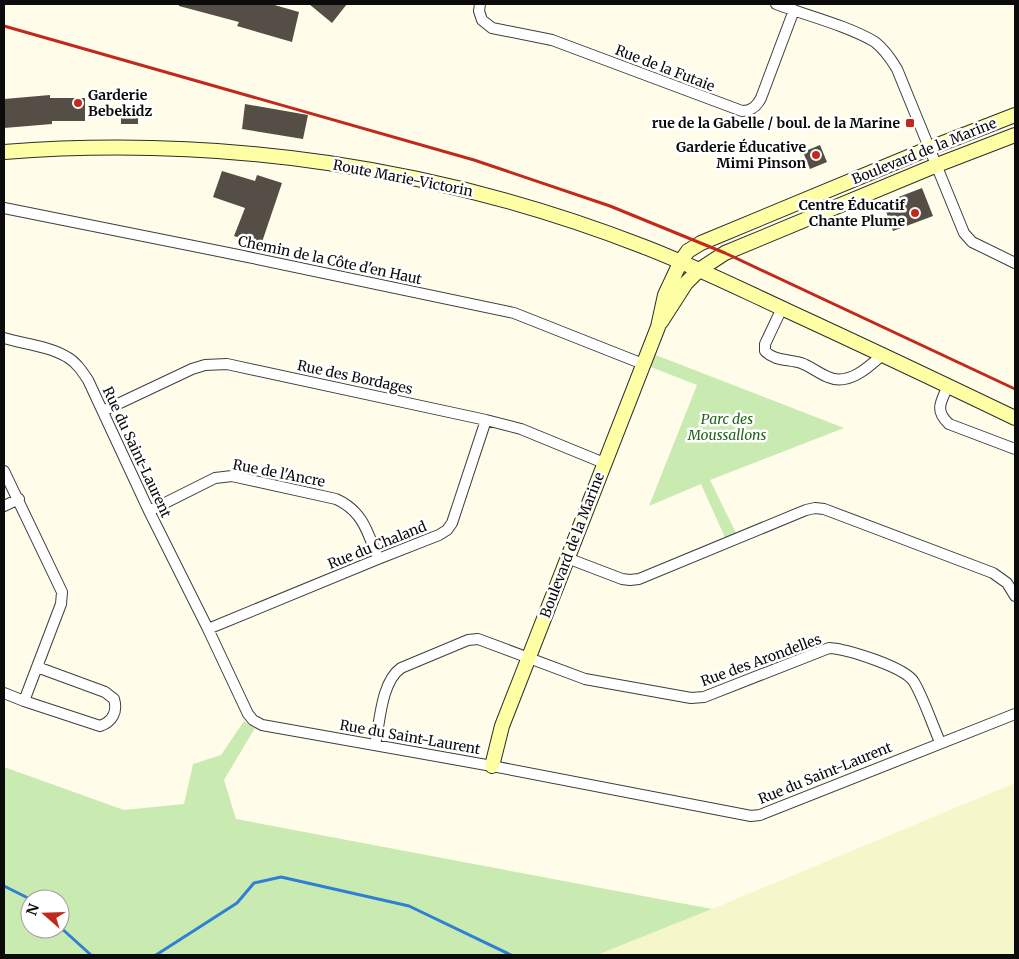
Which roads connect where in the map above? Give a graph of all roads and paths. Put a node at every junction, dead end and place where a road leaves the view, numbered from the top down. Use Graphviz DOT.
graph roads {
  1 [pos="480,4"];
  2 [pos="776,4"];
  3 [pos="794,10"];
  4 [pos="1015,115"];
  5 [pos="1015,135"];
  6 [pos="930,148"];
  7 [pos="4,152"];
  8 [pos="937,165"];
  9 [pos="842,184"];
  10 [pos="849,201"];
  11 [pos="4,208"];
  12 [pos="681,261"];
  13 [pos="1015,263"];
  14 [pos="699,270"];
  15 [pos="782,308"];
  16 [pos="658,327"];
  17 [pos="4,338"];
  18 [pos="882,355"];
  19 [pos="643,364"];
  20 [pos="948,386"];
  21 [pos="103,411"];
  22 [pos="1015,418"];
  23 [pos="486,420"];
  24 [pos="1015,449"];
  25 [pos="604,462"];
  26 [pos="4,471"];
  27 [pos="19,499"];
  28 [pos="4,506"];
  29 [pos="149,511"];
  30 [pos="378,558"];
  31 [pos="567,558"];
  32 [pos="1015,596"];
  33 [pos="208,629"];
  34 [pos="528,658"];
  35 [pos="36,667"];
  36 [pos="4,693"];
  37 [pos="24,701"];
  38 [pos="1015,714"];
  39 [pos="940,742"];
  40 [pos="375,745"];
  41 [pos="492,766"];
  1 -- 3 [label="street, Rue de la Futaie"];
  2 -- 3 [label="street"];
  3 -- 6 [label="street"];
  4 -- 6 [label="street, Boulevard de la Marine"];
  5 -- 8 [label="street, Boulevard de la Marine"];
  6 -- 8 [label="street"];
  6 -- 9 [label="street, Boulevard de la Marine"];
  7 -- 12 [label="street, Route Marie-Victorin"];
  8 -- 10 [label="street, Boulevard de la Marine"];
  8 -- 13 [label="street"];
  9 -- 10 [label="street"];
  9 -- 12 [label="street, Boulevard de la Marine"];
  10 -- 14 [label="street, Boulevard de la Marine"];
  11 -- 19 [label="street, Chemin de la Côte d'en Haut"];
  12 -- 14 [label="street, Route Marie-Victorin"];
  12 -- 16 [label="street, Boulevard de la Marine"];
  14 -- 15 [label="street, Route Marie-Victorin"];
  14 -- 16 [label="street, Boulevard de la Marine"];
  15 -- 18 [label="street, Route Marie-Victorin"];
  15 -- 18 [label="street"];
  16 -- 19 [label="street, Boulevard de la Marine"];
  17 -- 21 [label="street, Rue du Saint-Laurent"];
  18 -- 20 [label="street, Route Marie-Victorin"];
  19 -- 25 [label="street, Boulevard de la Marine"];
  20 -- 22 [label="street, Route Marie-Victorin"];
  20 -- 24 [label="street"];
  21 -- 23 [label="street, Rue des Bordages"];
  21 -- 29 [label="street, Rue du Saint-Laurent"];
  23 -- 25 [label="street, Rue des Bordages"];
  23 -- 30 [label="street, Rue du Chaland"];
  25 -- 31 [label="street, Boulevard de la Marine"];
  26 -- 27 [label="street"];
  27 -- 28 [label="street"];
  27 -- 35 [label="street"];
  29 -- 30 [label="street, Rue de l'Ancre"];
  29 -- 33 [label="street, Rue du Saint-Laurent"];
  30 -- 33 [label="street, Rue du Chaland"];
  31 -- 32 [label="street"];
  31 -- 34 [label="street, Boulevard de la Marine"];
  33 -- 40 [label="street, Rue du Saint-Laurent"];
  34 -- 39 [label="street, Rue des Arondelles"];
  34 -- 40 [label="street, Rue des Arondelles"];
  34 -- 41 [label="street, Boulevard de la Marine"];
  35 -- 37 [label="street"];
  35 -- 37 [label="street"];
  36 -- 37 [label="street"];
  38 -- 39 [label="street, Rue du Saint-Laurent"];
  39 -- 41 [label="street, Rue du Saint-Laurent"];
  40 -- 41 [label="street, Rue du Saint-Laurent"];
}
